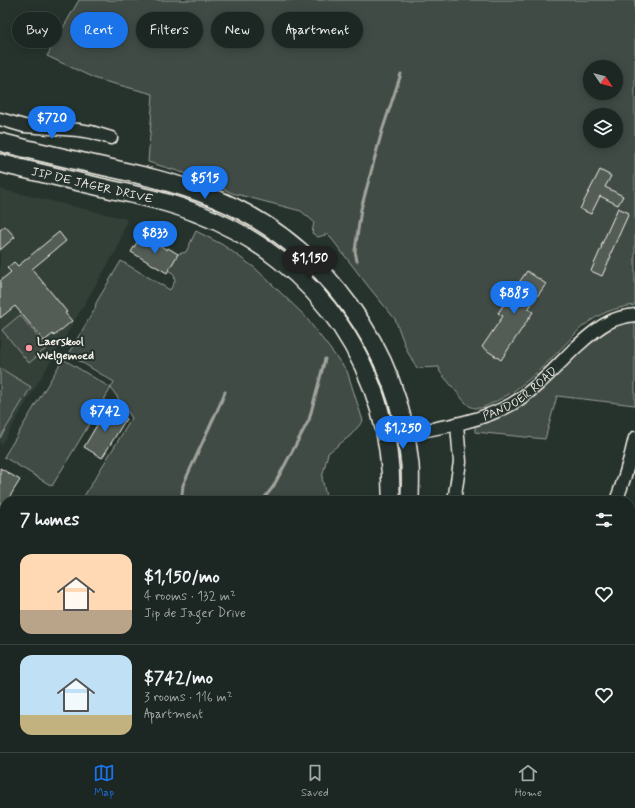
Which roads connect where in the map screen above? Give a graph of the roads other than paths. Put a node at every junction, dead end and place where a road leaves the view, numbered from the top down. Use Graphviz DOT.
graph roads {
  1 [pos="0,119"];
  2 [pos="111,138"];
  3 [pos="0,142"];
  4 [pos="38,152"];
  5 [pos="0,163"];
  6 [pos="157,200"];
  7 [pos="635,315"];
  8 [pos="457,424"];
  9 [pos="405,433"];
  10 [pos="386,437"];
  11 [pos="635,438"];
  12 [pos="391,496"];
  13 [pos="410,496"];
  14 [pos="455,496"];
  15 [pos="618,496"];
  1 -- 2 [label="street"];
  3 -- 4 [label="main road, JIP DE JAGER DRIVE"];
  4 -- 6 [label="main road"];
  4 -- 9 [label="main road"];
  5 -- 6 [label="main road, JIP DE JAGER DRIVE"];
  6 -- 10 [label="main road, JIP DE JAGER DRIVE"];
  7 -- 8 [label="street, PANDOER ROAD"];
  8 -- 9 [label="street, PANDOER ROAD"];
  8 -- 14 [label="street"];
  9 -- 10 [label="street, PANDOER ROAD"];
  9 -- 13 [label="main road"];
  10 -- 12 [label="main road, JIP DE JAGER DRIVE"];
  11 -- 15 [label="street"];
}
